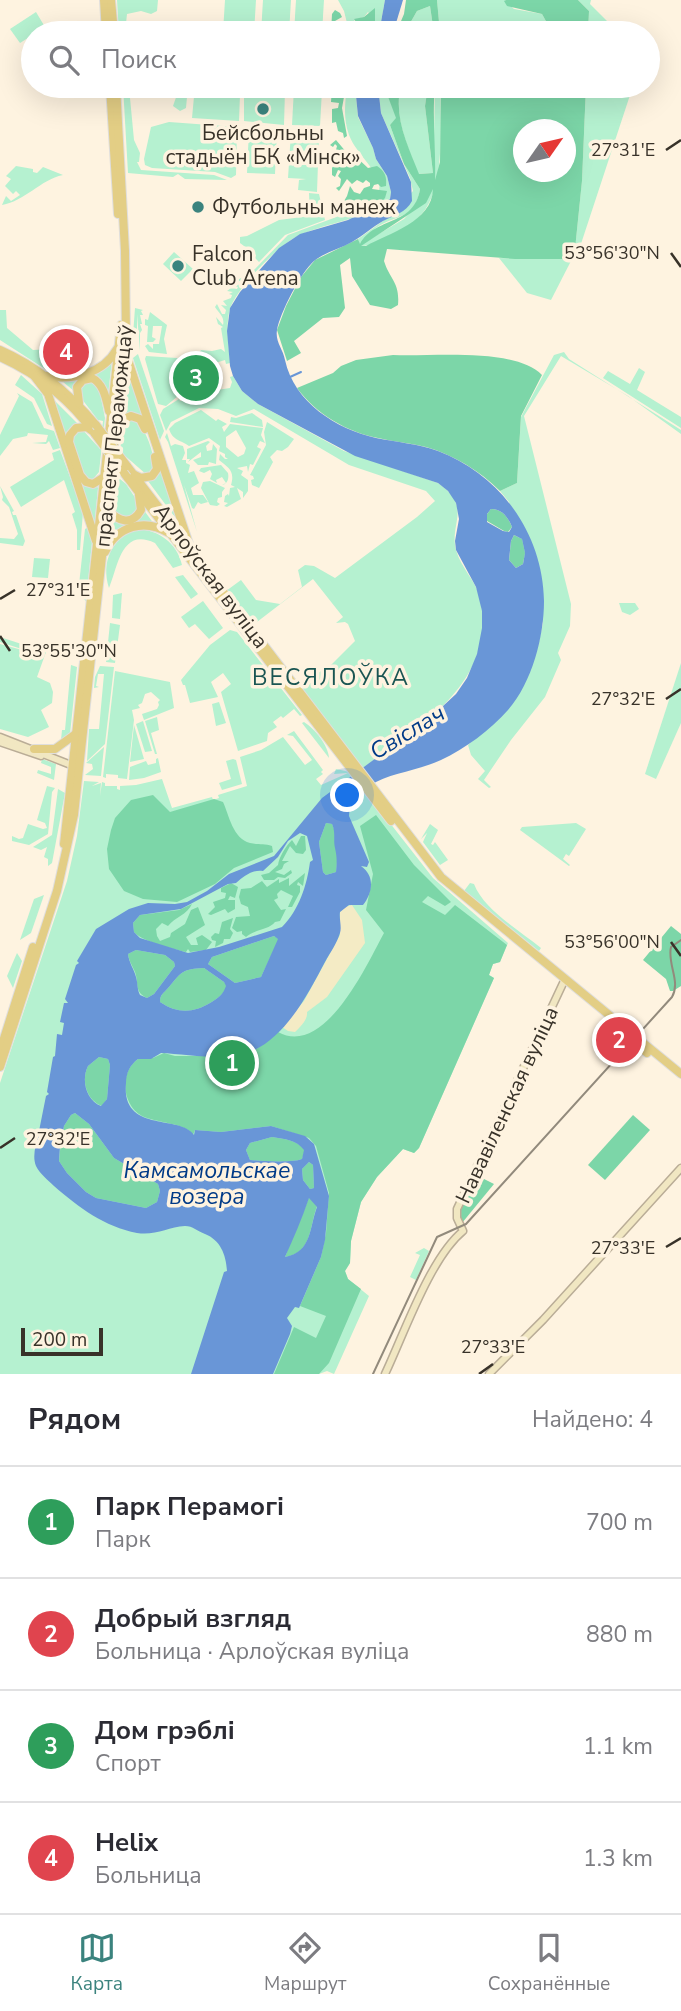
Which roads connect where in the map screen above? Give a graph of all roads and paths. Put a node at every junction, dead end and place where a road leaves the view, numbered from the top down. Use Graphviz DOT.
graph roads {
  1 [pos="104,0"];
  2 [pos="111,0"];
  3 [pos="105,21"];
  4 [pos="113,21"];
  5 [pos="111,98"];
  6 [pos="117,98"];
  7 [pos="122,347"];
  8 [pos="0,350"];
  9 [pos="0,357"];
  10 [pos="45,376"];
  11 [pos="35,377"];
  12 [pos="82,409"];
  13 [pos="111,416"];
  14 [pos="117,427"];
  15 [pos="94,430"];
  16 [pos="130,475"];
  17 [pos="104,477"];
  18 [pos="136,489"];
  19 [pos="108,510"];
  20 [pos="174,537"];
  21 [pos="97,545"];
  22 [pos="191,550"];
  23 [pos="102,558"];
  24 [pos="220,593"];
  25 [pos="77,733"];
  26 [pos="0,740"];
  27 [pos="34,749"];
  28 [pos="75,767"];
  29 [pos="564,982"];
  30 [pos="617,1025"];
  31 [pos="0,1051"];
  32 [pos="0,1067"];
  33 [pos="681,1074"];
  34 [pos="681,1081"];
  35 [pos="681,1168"];
  36 [pos="385,1374"];
  37 [pos="489,1374"];
  1 -- 3 [label="main road"];
  2 -- 4 [label="main road"];
  5 -- 7 [label="main road, праспект Пераможцаў"];
  6 -- 7 [label="main road, праспект Пераможцаў"];
  7 -- 10 [label="main road"];
  7 -- 13 [label="main road, праспект Пераможцаў"];
  7 -- 14 [label="main road, праспект Пераможцаў"];
  7 -- 22 [label="main road"];
  8 -- 10 [label="main road, Арлоўская вуліца"];
  9 -- 11 [label="main road, Арлоўская вуліца"];
  10 -- 12 [label="main road, Арлоўская вуліца"];
  11 -- 15 [label="main road, Арлоўская вуліца"];
  11 -- 21 [label="main road"];
  12 -- 13 [label="main road"];
  12 -- 15 [label="main road, Арлоўская вуліца"];
  13 -- 17 [label="main road, праспект Пераможцаў"];
  14 -- 16 [label="main road"];
  14 -- 19 [label="main road, праспект Пераможцаў"];
  15 -- 16 [label="main road, Арлоўская вуліца, bridge"];
  15 -- 16 [label="main road, Арлоўская вуліца, bridge"];
  15 -- 17 [label="main road"];
  16 -- 18 [label="main road, Арлоўская вуліца"];
  16 -- 22 [label="main road, Арлоўская вуліца"];
  17 -- 21 [label="main road, праспект Пераможцаў"];
  18 -- 19 [label="main road"];
  18 -- 20 [label="main road, Арлоўская вуліца"];
  19 -- 23 [label="main road, праспект Пераможцаў"];
  20 -- 23 [label="main road"];
  20 -- 24 [label="main road, Арлоўская вуліца"];
  21 -- 25 [label="main road, праспект Пераможцаў"];
  22 -- 24 [label="main road, Арлоўская вуліца"];
  23 -- 28 [label="main road, праспект Пераможцаў"];
  24 -- 29 [label="main road, Арлоўская вуліца"];
  25 -- 27 [label="main road"];
  25 -- 28 [label="main road, праспект Пераможцаў"];
  26 -- 27 [label="main road"];
  26 -- 28 [label="main road"];
  27 -- 28 [label="main road"];
  28 -- 31 [label="main road, праспект Пераможцаў"];
  28 -- 32 [label="main road, праспект Пераможцаў"];
  29 -- 30 [label="main road, Арлоўская вуліца"];
  29 -- 36 [label="main road, Нававіленская вуліца"];
  30 -- 33 [label="main road, Арлоўская вуліца"];
  30 -- 34 [label="main road, Арлоўская вуліца"];
  35 -- 37 [label="main road"];
}
